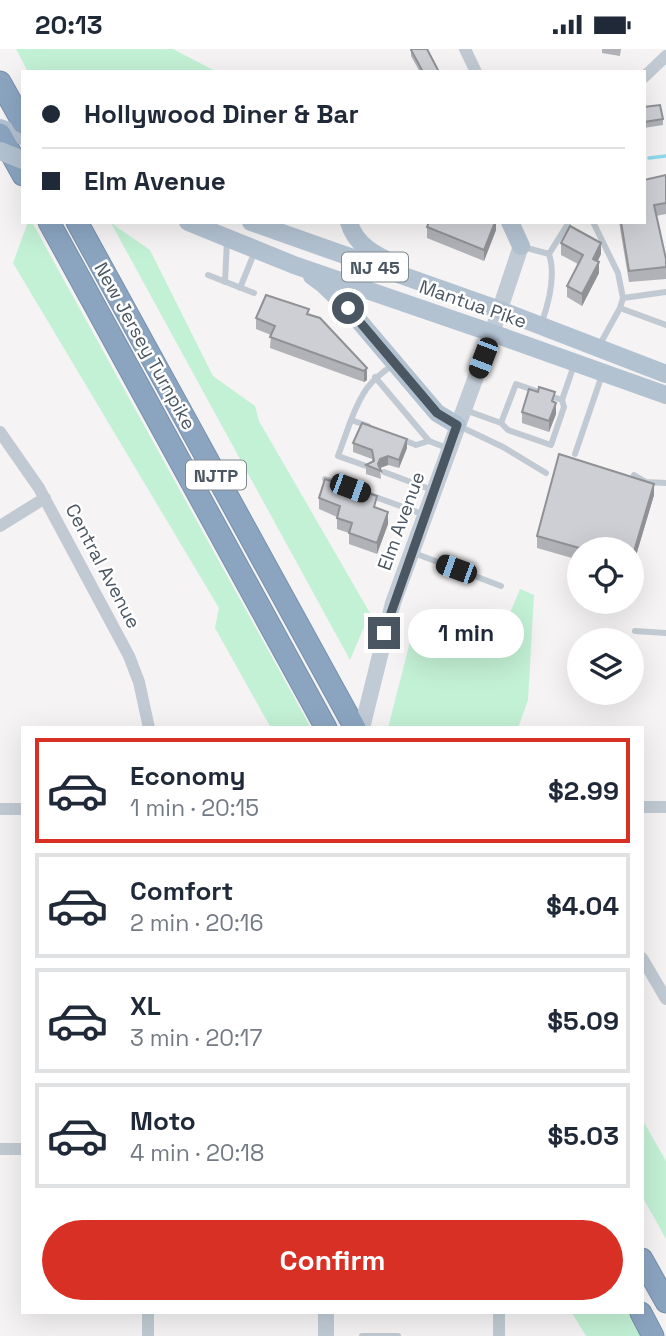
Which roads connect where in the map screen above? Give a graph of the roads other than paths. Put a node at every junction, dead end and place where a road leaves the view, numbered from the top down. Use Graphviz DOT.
graph roads {
  1 [pos="465,49"];
  2 [pos="666,56"];
  3 [pos="475,70"];
  4 [pos="646,75"];
  5 [pos="0,82"];
  6 [pos="21,119"];
  7 [pos="0,128"];
  8 [pos="0,134"];
  9 [pos="21,135"];
  10 [pos="0,151"];
  11 [pos="21,159"];
  12 [pos="21,171"];
  13 [pos="49,224"];
  14 [pos="78,224"];
  15 [pos="193,224"];
  16 [pos="257,224"];
  17 [pos="350,224"];
  18 [pos="511,224"];
  19 [pos="523,224"];
  20 [pos="568,224"];
  21 [pos="594,224"];
  22 [pos="227,238"];
  23 [pos="521,246"];
  24 [pos="256,249"];
  25 [pos="549,254"];
  26 [pos="294,265"];
  27 [pos="208,275"];
  28 [pos="225,282"];
  29 [pos="240,288"];
  30 [pos="666,292"];
  31 [pos="254,293"];
  32 [pos="624,298"];
  33 [pos="492,307"];
  34 [pos="621,309"];
  35 [pos="666,325"];
  36 [pos="541,326"];
  37 [pos="492,333"];
  38 [pos="598,348"];
  39 [pos="575,362"];
  40 [pos="396,364"];
  41 [pos="602,373"];
  42 [pos="666,374"];
  43 [pos="375,377"];
  44 [pos="666,395"];
  45 [pos="562,400"];
  46 [pos="460,417"];
  47 [pos="351,420"];
  48 [pos="501,423"];
  49 [pos="377,430"];
  50 [pos="0,432"];
  51 [pos="390,435"];
  52 [pos="429,441"];
  53 [pos="449,449"];
  54 [pos="575,454"];
  55 [pos="369,467"];
  56 [pos="384,472"];
  57 [pos="546,473"];
  58 [pos="634,475"];
  59 [pos="325,479"];
  60 [pos="666,483"];
  61 [pos="350,488"];
  62 [pos="434,491"];
  63 [pos="363,492"];
  64 [pos="45,498"];
  65 [pos="425,515"];
  66 [pos="0,526"];
  67 [pos="412,552"];
  68 [pos="500,586"];
  69 [pos="644,632"];
  70 [pos="666,633"];
  71 [pos="149,726"];
  72 [pos="325,726"];
  73 [pos="354,726"];
  74 [pos="362,726"];
  75 [pos="644,807"];
  76 [pos="666,807"];
  77 [pos="0,809"];
  78 [pos="21,809"];
  79 [pos="644,961"];
  80 [pos="666,999"];
  81 [pos="0,1149"];
  82 [pos="21,1149"];
  83 [pos="644,1263"];
  84 [pos="666,1302"];
  85 [pos="148,1314"];
  86 [pos="326,1314"];
  87 [pos="499,1314"];
  88 [pos="641,1314"];
  89 [pos="148,1336"];
  90 [pos="326,1336"];
  91 [pos="362,1336"];
  92 [pos="398,1336"];
  93 [pos="499,1336"];
  94 [pos="653,1336"];
  1 -- 3 [label="street"];
  2 -- 4 [label="street"];
  5 -- 6 [label="highway"];
  7 -- 9 [label="main road"];
  8 -- 12 [label="highway"];
  10 -- 11 [label="main road, bridge"];
  13 -- 72 [label="highway, New Jersey Turnpike / NJTP"];
  14 -- 73 [label="highway, New Jersey Turnpike / NJTP"];
  15 -- 22 [label="main road, Mantua Pike / NJ 45"];
  16 -- 33 [label="main road, Mantua Pike / NJ 45"];
  17 -- 33 [label="main road"];
  18 -- 23 [label="main road"];
  19 -- 23 [label="street"];
  20 -- 25 [label="lane"];
  21 -- 32 [label="lane"];
  22 -- 24 [label="main road, Mantua Pike / NJ 45"];
  22 -- 28 [label="lane"];
  23 -- 25 [label="lane"];
  23 -- 33 [label="main road, Elm Avenue"];
  24 -- 26 [label="main road, Mantua Pike / NJ 45"];
  24 -- 29 [label="lane"];
  25 -- 36 [label="lane"];
  26 -- 37 [label="main road, Mantua Pike / NJ 45"];
  26 -- 40 [label="main road"];
  27 -- 28 [label="lane"];
  28 -- 29 [label="lane"];
  29 -- 31 [label="lane"];
  30 -- 32 [label="lane"];
  32 -- 34 [label="lane"];
  33 -- 36 [label="main road, Mantua Pike / NJ 45"];
  33 -- 37 [label="main road, Elm Avenue"];
  34 -- 35 [label="lane"];
  34 -- 38 [label="lane"];
  36 -- 38 [label="main road, Mantua Pike / NJ 45"];
  37 -- 39 [label="main road, Mantua Pike / NJ 45"];
  37 -- 46 [label="main road, Elm Avenue"];
  38 -- 42 [label="main road, Mantua Pike / NJ 45"];
  39 -- 41 [label="main road, Mantua Pike / NJ 45"];
  39 -- 45 [label="lane"];
  40 -- 43 [label="lane"];
  40 -- 46 [label="main road"];
  41 -- 44 [label="main road, Mantua Pike / NJ 45"];
  41 -- 54 [label="lane"];
  43 -- 47 [label="lane"];
  43 -- 52 [label="lane"];
  45 -- 48 [label="lane"];
  45 -- 48 [label="lane"];
  46 -- 48 [label="lane"];
  46 -- 53 [label="main road, Elm Avenue"];
  46 -- 57 [label="lane"];
  47 -- 49 [label="lane"];
  47 -- 55 [label="lane"];
  50 -- 64 [label="street, Central Avenue"];
  51 -- 52 [label="lane"];
  52 -- 53 [label="lane"];
  53 -- 62 [label="main road, Elm Avenue"];
  56 -- 62 [label="lane"];
  58 -- 60 [label="lane"];
  59 -- 61 [label="lane"];
  62 -- 65 [label="main road, Elm Avenue"];
  63 -- 65 [label="lane"];
  64 -- 66 [label="street"];
  64 -- 71 [label="street, Central Avenue"];
  65 -- 67 [label="main road, Elm Avenue"];
  67 -- 68 [label="lane"];
  67 -- 74 [label="main road, Elm Avenue"];
  69 -- 70 [label="lane"];
  75 -- 76 [label="street"];
  77 -- 78 [label="street"];
  79 -- 80 [label="street"];
  81 -- 82 [label="street"];
  83 -- 84 [label="highway"];
  85 -- 89 [label="street"];
  86 -- 90 [label="main road"];
  87 -- 93 [label="street"];
  88 -- 94 [label="highway"];
  91 -- 92 [label="lane"];
}
